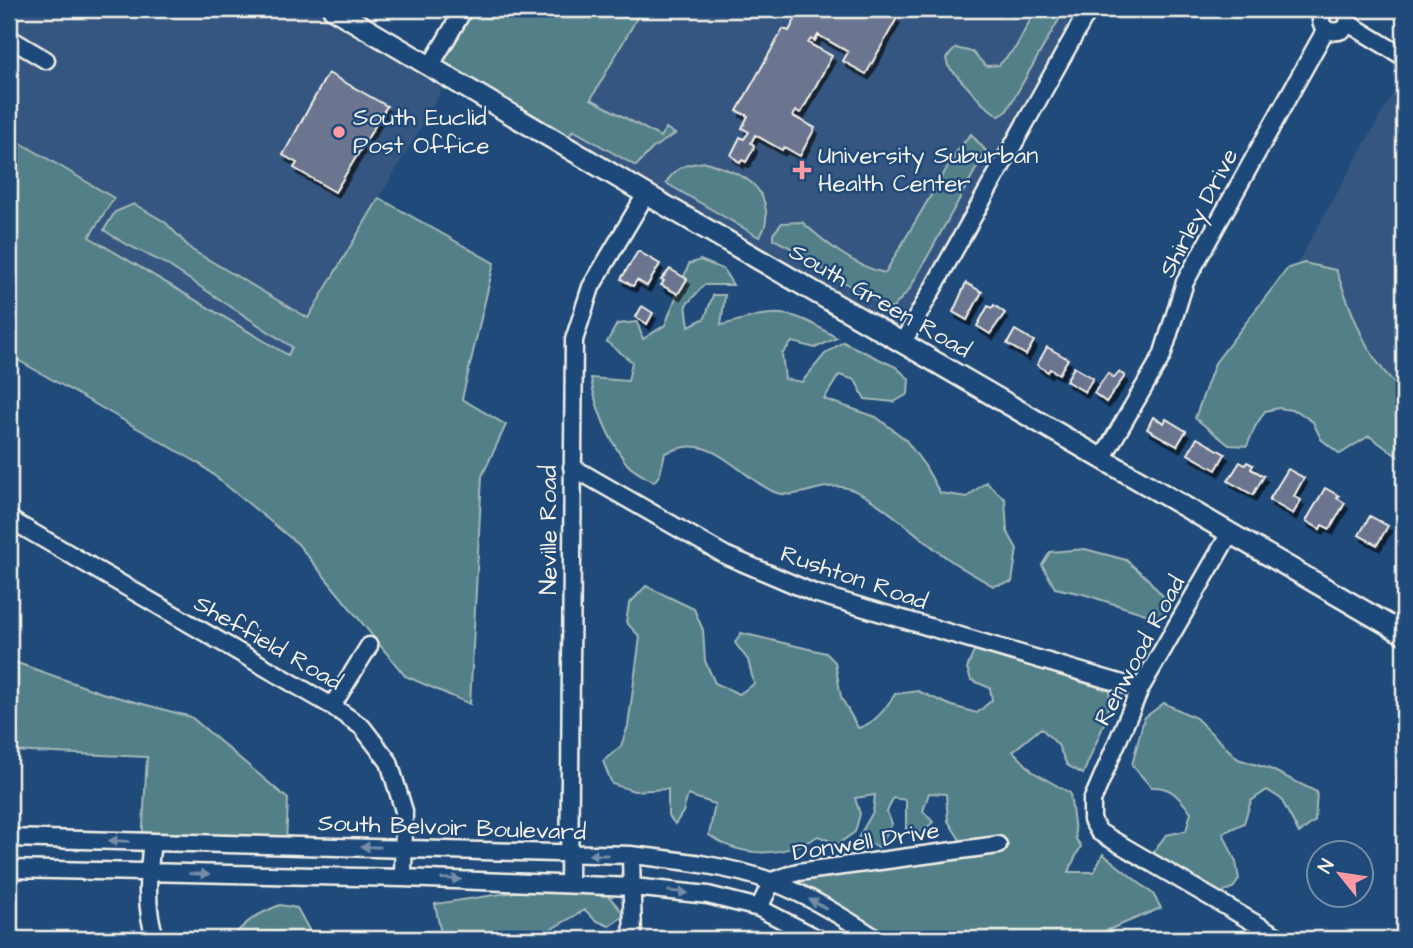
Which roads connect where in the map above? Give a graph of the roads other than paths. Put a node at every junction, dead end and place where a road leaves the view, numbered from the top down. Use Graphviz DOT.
graph roads {
  1 [pos="333,9"];
  2 [pos="464,9"];
  3 [pos="1089,9"];
  4 [pos="1325,9"];
  5 [pos="1346,16"];
  6 [pos="1326,29"];
  7 [pos="9,38"];
  8 [pos="1404,57"];
  9 [pos="46,60"];
  10 [pos="431,65"];
  11 [pos="646,194"];
  12 [pos="903,342"];
  13 [pos="1102,459"];
  14 [pos="572,467"];
  15 [pos="9,519"];
  16 [pos="1230,533"];
  17 [pos="1404,634"];
  18 [pos="369,646"];
  19 [pos="1140,689"];
  20 [pos="332,706"];
  21 [pos="9,838"];
  22 [pos="152,842"];
  23 [pos="998,845"];
  24 [pos="404,848"];
  25 [pos="569,854"];
  26 [pos="631,855"];
  27 [pos="9,869"];
  28 [pos="148,872"];
  29 [pos="403,878"];
  30 [pos="772,881"];
  31 [pos="569,884"];
  32 [pos="633,887"];
  33 [pos="759,908"];
  34 [pos="156,939"];
  35 [pos="633,939"];
  36 [pos="819,939"];
  37 [pos="877,939"];
  38 [pos="1282,939"];
  1 -- 10 [label="main road, South Green Road"];
  2 -- 10 [label="street"];
  3 -- 12 [label="street"];
  4 -- 6 [label="street"];
  5 -- 6 [label="street"];
  5 -- 8 [label="street"];
  6 -- 13 [label="street, Shirley Drive"];
  7 -- 9 [label="street"];
  10 -- 11 [label="main road, South Green Road"];
  11 -- 12 [label="main road, South Green Road"];
  11 -- 14 [label="street, Neville Road"];
  12 -- 13 [label="main road, South Green Road"];
  13 -- 16 [label="main road, South Green Road"];
  14 -- 19 [label="street, Rushton Road"];
  14 -- 25 [label="street, Neville Road"];
  15 -- 20 [label="street, Sheffield Road"];
  16 -- 17 [label="main road, South Green Road"];
  16 -- 19 [label="street, Renwood Road"];
  18 -- 20 [label="street"];
  19 -- 38 [label="street, Renwood Road"];
  20 -- 24 [label="street, Sheffield Road"];
  22 -- 21 [label="street, South Belvoir Boulevard, one-way"];
  24 -- 22 [label="street, South Belvoir Boulevard, one-way"];
  22 -- 28 [label="street"];
  23 -- 30 [label="street, Donwell Drive"];
  24 -- 25 [label="street, South Belvoir Boulevard"];
  24 -- 29 [label="street, Sheffield Road"];
  26 -- 25 [label="street, South Belvoir Boulevard, one-way"];
  25 -- 31 [label="street, Neville Road"];
  26 -- 30 [label="street, South Belvoir Boulevard"];
  26 -- 32 [label="street"];
  27 -- 28 [label="street"];
  28 -- 29 [label="street, one-way"];
  28 -- 34 [label="street"];
  29 -- 31 [label="street, one-way"];
  30 -- 33 [label="street, Donwell Drive"];
  37 -- 30 [label="street, South Belvoir Boulevard, one-way"];
  31 -- 32 [label="street"];
  32 -- 33 [label="street, one-way"];
  32 -- 35 [label="street"];
  33 -- 36 [label="street"];
}
